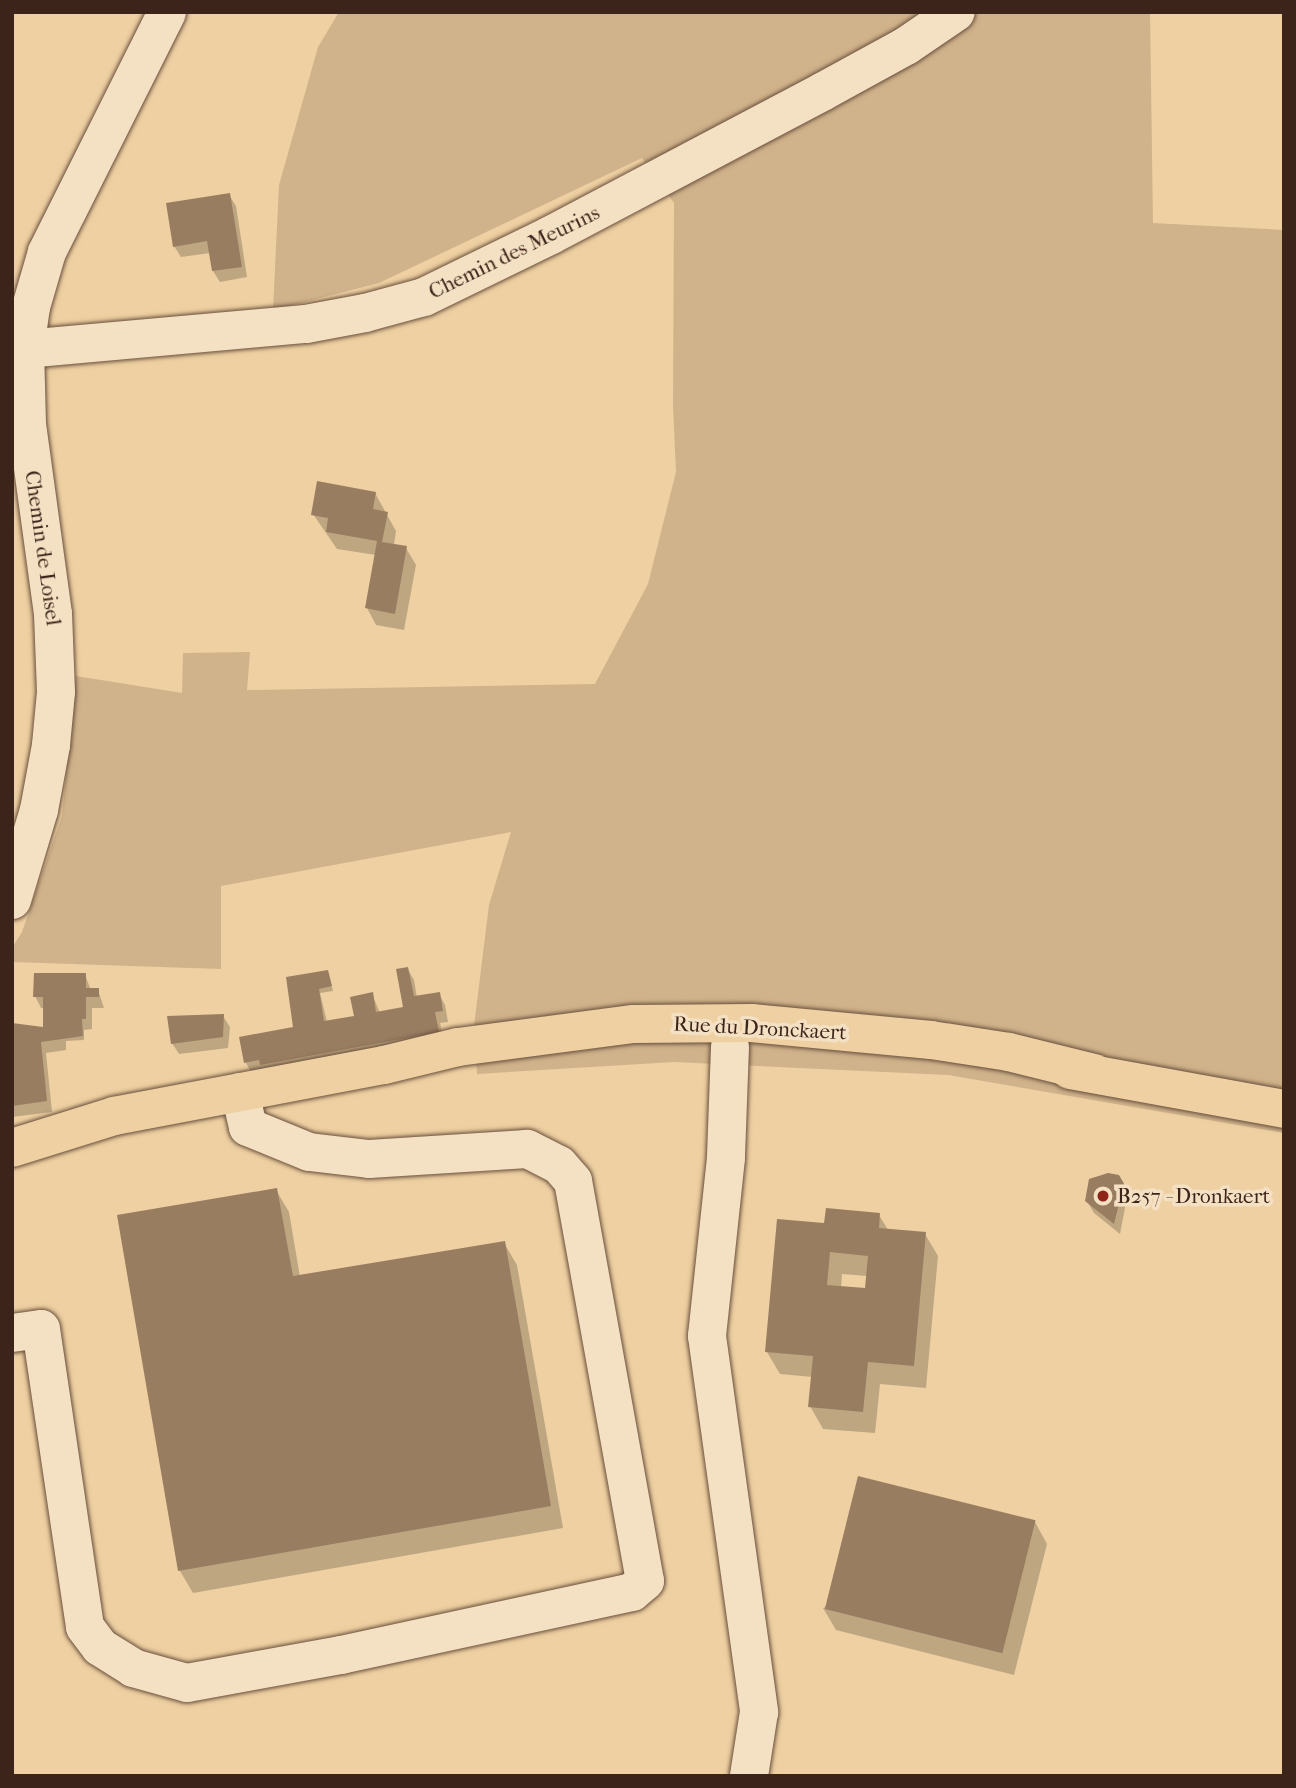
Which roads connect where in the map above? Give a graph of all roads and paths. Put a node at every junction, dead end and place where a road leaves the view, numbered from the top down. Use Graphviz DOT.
graph roads {
  1 [pos="167,12"];
  2 [pos="956,12"];
  3 [pos="21,300"];
  4 [pos="26,349"];
  5 [pos="12,900"];
  6 [pos="730,1047"];
  7 [pos="384,1065"];
  8 [pos="1094,1073"];
  9 [pos="240,1092"];
  10 [pos="1284,1109"];
  11 [pos="114,1116"];
  12 [pos="12,1122"];
  13 [pos="12,1148"];
  14 [pos="12,1333"];
  15 [pos="749,1776"];
  1 -- 3 [label="street, Chemin de Loisel"];
  2 -- 4 [label="street, Chemin des Meurins"];
  3 -- 4 [label="street, Chemin de Loisel"];
  4 -- 5 [label="street, Chemin de Loisel"];
  6 -- 7 [label="main road, Rue du Dronckaert"];
  6 -- 8 [label="main road, Rue du Dronckaert"];
  6 -- 15 [label="street"];
  7 -- 8 [label="main road, Rue du Dronckaert"];
  7 -- 9 [label="main road, Rue du Dronckaert"];
  8 -- 10 [label="main road, Rue du Dronckaert"];
  9 -- 11 [label="main road, Rue du Dronckaert"];
  9 -- 14 [label="street"];
  11 -- 12 [label="main road"];
  11 -- 13 [label="main road"];
}
